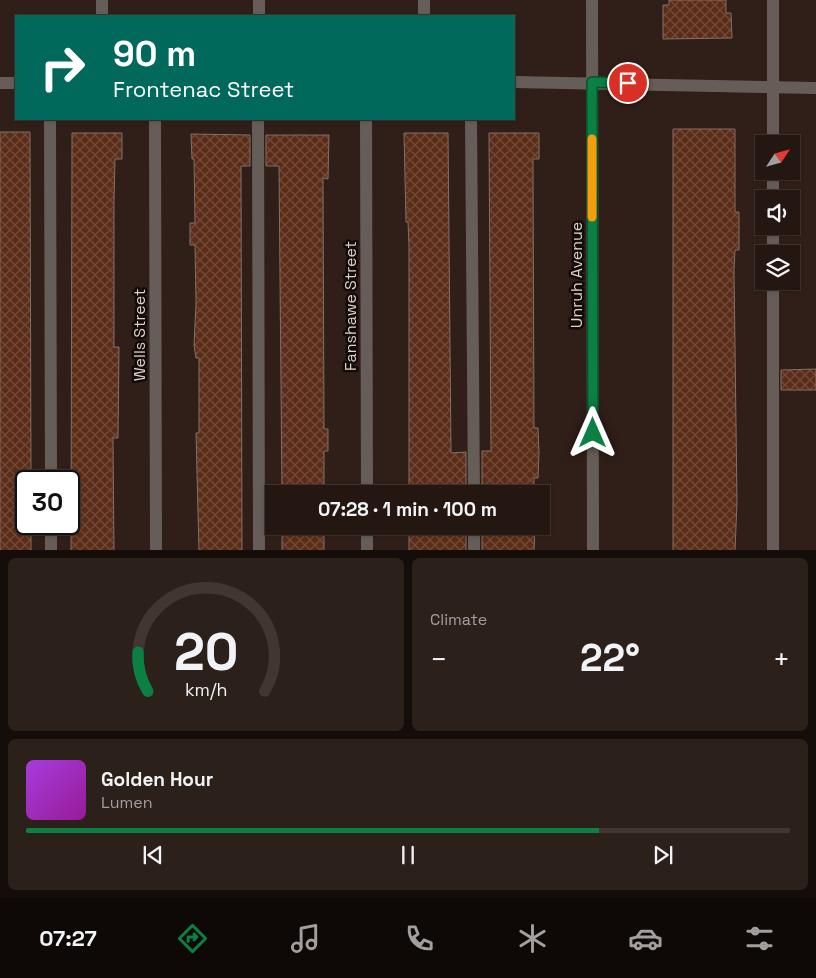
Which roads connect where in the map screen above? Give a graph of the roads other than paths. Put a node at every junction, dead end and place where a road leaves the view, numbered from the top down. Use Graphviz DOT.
graph roads {
  1 [pos="102,0"];
  2 [pos="259,0"];
  3 [pos="424,0"];
  4 [pos="592,0"];
  5 [pos="773,0"];
  6 [pos="102,15"];
  7 [pos="259,15"];
  8 [pos="424,15"];
  9 [pos="515,82"];
  10 [pos="592,82"];
  11 [pos="0,83"];
  12 [pos="15,83"];
  13 [pos="773,88"];
  14 [pos="816,88"];
  15 [pos="50,120"];
  16 [pos="155,120"];
  17 [pos="258,120"];
  18 [pos="366,120"];
  19 [pos="471,120"];
  20 [pos="773,135"];
  21 [pos="773,290"];
  22 [pos="51,470"];
  23 [pos="367,485"];
  24 [pos="474,485"];
  25 [pos="51,535"];
  26 [pos="367,535"];
  27 [pos="474,535"];
  28 [pos="51,550"];
  29 [pos="156,550"];
  30 [pos="259,550"];
  31 [pos="367,550"];
  32 [pos="474,550"];
  33 [pos="593,550"];
  34 [pos="773,550"];
  1 -- 6 [label="street"];
  2 -- 7 [label="street"];
  3 -- 8 [label="street"];
  4 -- 10 [label="street, Unruh Avenue"];
  5 -- 13 [label="street"];
  9 -- 10 [label="street"];
  10 -- 13 [label="street"];
  10 -- 33 [label="street, Unruh Avenue"];
  11 -- 12 [label="street"];
  13 -- 14 [label="street"];
  13 -- 20 [label="street"];
  15 -- 22 [label="street"];
  16 -- 29 [label="street, Wells Street"];
  17 -- 30 [label="street"];
  18 -- 23 [label="street, Fanshawe Street"];
  19 -- 24 [label="street"];
  21 -- 34 [label="street"];
  25 -- 28 [label="street"];
  26 -- 31 [label="street"];
  27 -- 32 [label="street"];
}
